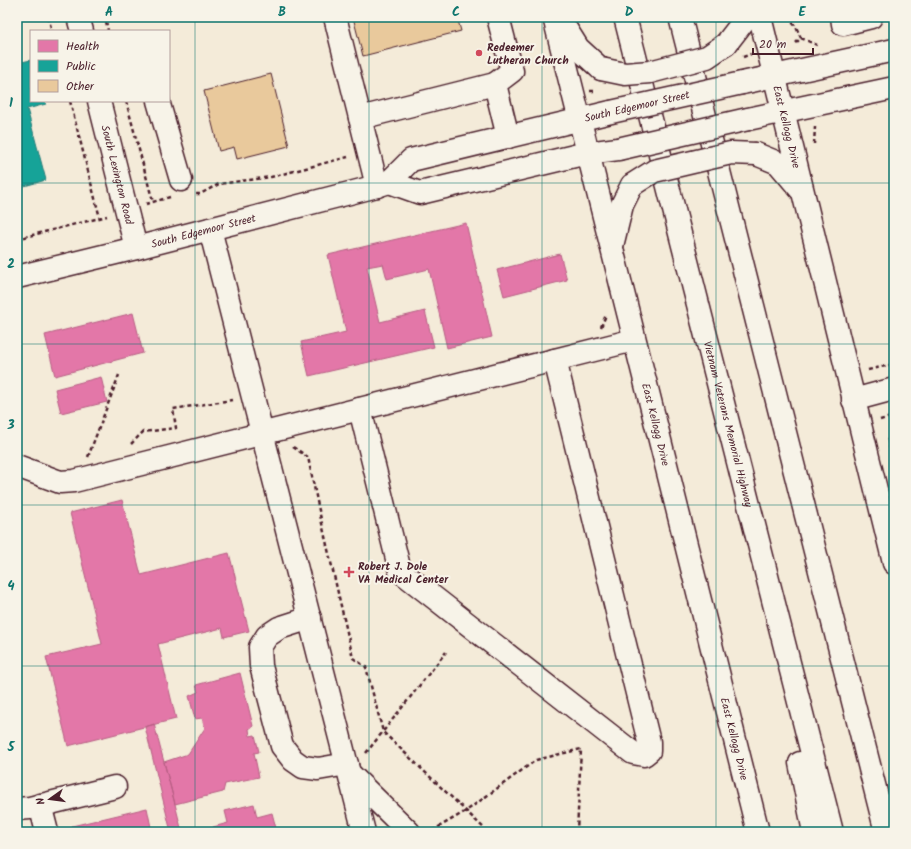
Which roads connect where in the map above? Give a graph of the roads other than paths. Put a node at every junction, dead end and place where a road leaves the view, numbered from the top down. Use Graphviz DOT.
graph roads {
  1 [pos="78,17"];
  2 [pos="335,17"];
  3 [pos="498,17"];
  4 [pos="554,17"];
  5 [pos="558,17"];
  6 [pos="625,17"];
  7 [pos="680,17"];
  8 [pos="744,17"];
  9 [pos="760,17"];
  10 [pos="842,17"];
  11 [pos="870,17"];
  12 [pos="82,30"];
  13 [pos="894,50"];
  14 [pos="774,76"];
  15 [pos="495,84"];
  16 [pos="894,88"];
  17 [pos="99,102"];
  18 [pos="158,102"];
  19 [pos="783,113"];
  20 [pos="360,118"];
  21 [pos="579,120"];
  22 [pos="508,137"];
  23 [pos="587,153"];
  24 [pos="383,184"];
  25 [pos="182,190"];
  26 [pos="803,193"];
  27 [pos="210,229"];
  28 [pos="136,248"];
  29 [pos="611,249"];
  30 [pos="17,277"];
  31 [pos="634,340"];
  32 [pos="555,360"];
  33 [pos="894,390"];
  34 [pos="853,400"];
  35 [pos="360,409"];
  36 [pos="263,434"];
  37 [pos="17,466"];
  38 [pos="755,528"];
  39 [pos="894,563"];
  40 [pos="310,618"];
  41 [pos="853,698"];
  42 [pos="353,765"];
  43 [pos="115,787"];
  44 [pos="40,805"];
  45 [pos="17,809"];
  46 [pos="47,832"];
  47 [pos="364,832"];
  48 [pos="409,832"];
  49 [pos="758,832"];
  50 [pos="814,832"];
  51 [pos="832,832"];
  52 [pos="886,832"];
  53 [pos="893,832"];
  1 -- 12 [label="main road"];
  2 -- 20 [label="main road"];
  3 -- 15 [label="main road"];
  4 -- 21 [label="main road, East Kellogg Drive"];
  5 -- 8 [label="main road, bridge"];
  6 -- 38 [label="main road, Vietnam Veterans Memorial Highway"];
  7 -- 41 [label="main road"];
  9 -- 14 [label="main road, East Kellogg Drive"];
  10 -- 11 [label="main road"];
  13 -- 14 [label="main road, South Edgemoor Street"];
  14 -- 19 [label="main road, East Kellogg Drive"];
  14 -- 21 [label="main road, South Edgemoor Street, bridge"];
  15 -- 20 [label="main road"];
  15 -- 22 [label="main road"];
  16 -- 19 [label="main road"];
  17 -- 28 [label="main road, South Lexington Road"];
  18 -- 25 [label="main road"];
  19 -- 23 [label="main road, bridge"];
  19 -- 26 [label="main road, East Kellogg Drive"];
  20 -- 24 [label="main road"];
  21 -- 22 [label="main road, South Edgemoor Street"];
  21 -- 23 [label="main road, East Kellogg Drive"];
  22 -- 24 [label="main road, South Edgemoor Street"];
  23 -- 24 [label="main road"];
  23 -- 29 [label="main road, East Kellogg Drive"];
  24 -- 27 [label="main road, South Edgemoor Street"];
  26 -- 29 [label="main road, bridge"];
  26 -- 34 [label="main road, East Kellogg Drive"];
  27 -- 28 [label="main road, South Edgemoor Street"];
  27 -- 36 [label="main road"];
  28 -- 30 [label="main road, South Edgemoor Street"];
  29 -- 31 [label="main road, East Kellogg Drive"];
  31 -- 32 [label="main road"];
  31 -- 49 [label="main road, East Kellogg Drive"];
  32 -- 35 [label="main road"];
  32 -- 35 [label="main road"];
  33 -- 34 [label="main road"];
  34 -- 39 [label="main road, East Kellogg Drive"];
  35 -- 36 [label="main road"];
  36 -- 37 [label="main road"];
  36 -- 40 [label="main road"];
  38 -- 50 [label="main road"];
  38 -- 51 [label="main road, Vietnam Veterans Memorial Highway"];
  40 -- 42 [label="main road"];
  40 -- 42 [label="main road"];
  41 -- 52 [label="main road"];
  41 -- 53 [label="main road"];
  42 -- 47 [label="main road"];
  42 -- 48 [label="main road"];
  43 -- 44 [label="main road"];
  44 -- 45 [label="main road"];
  44 -- 46 [label="main road"];
}
